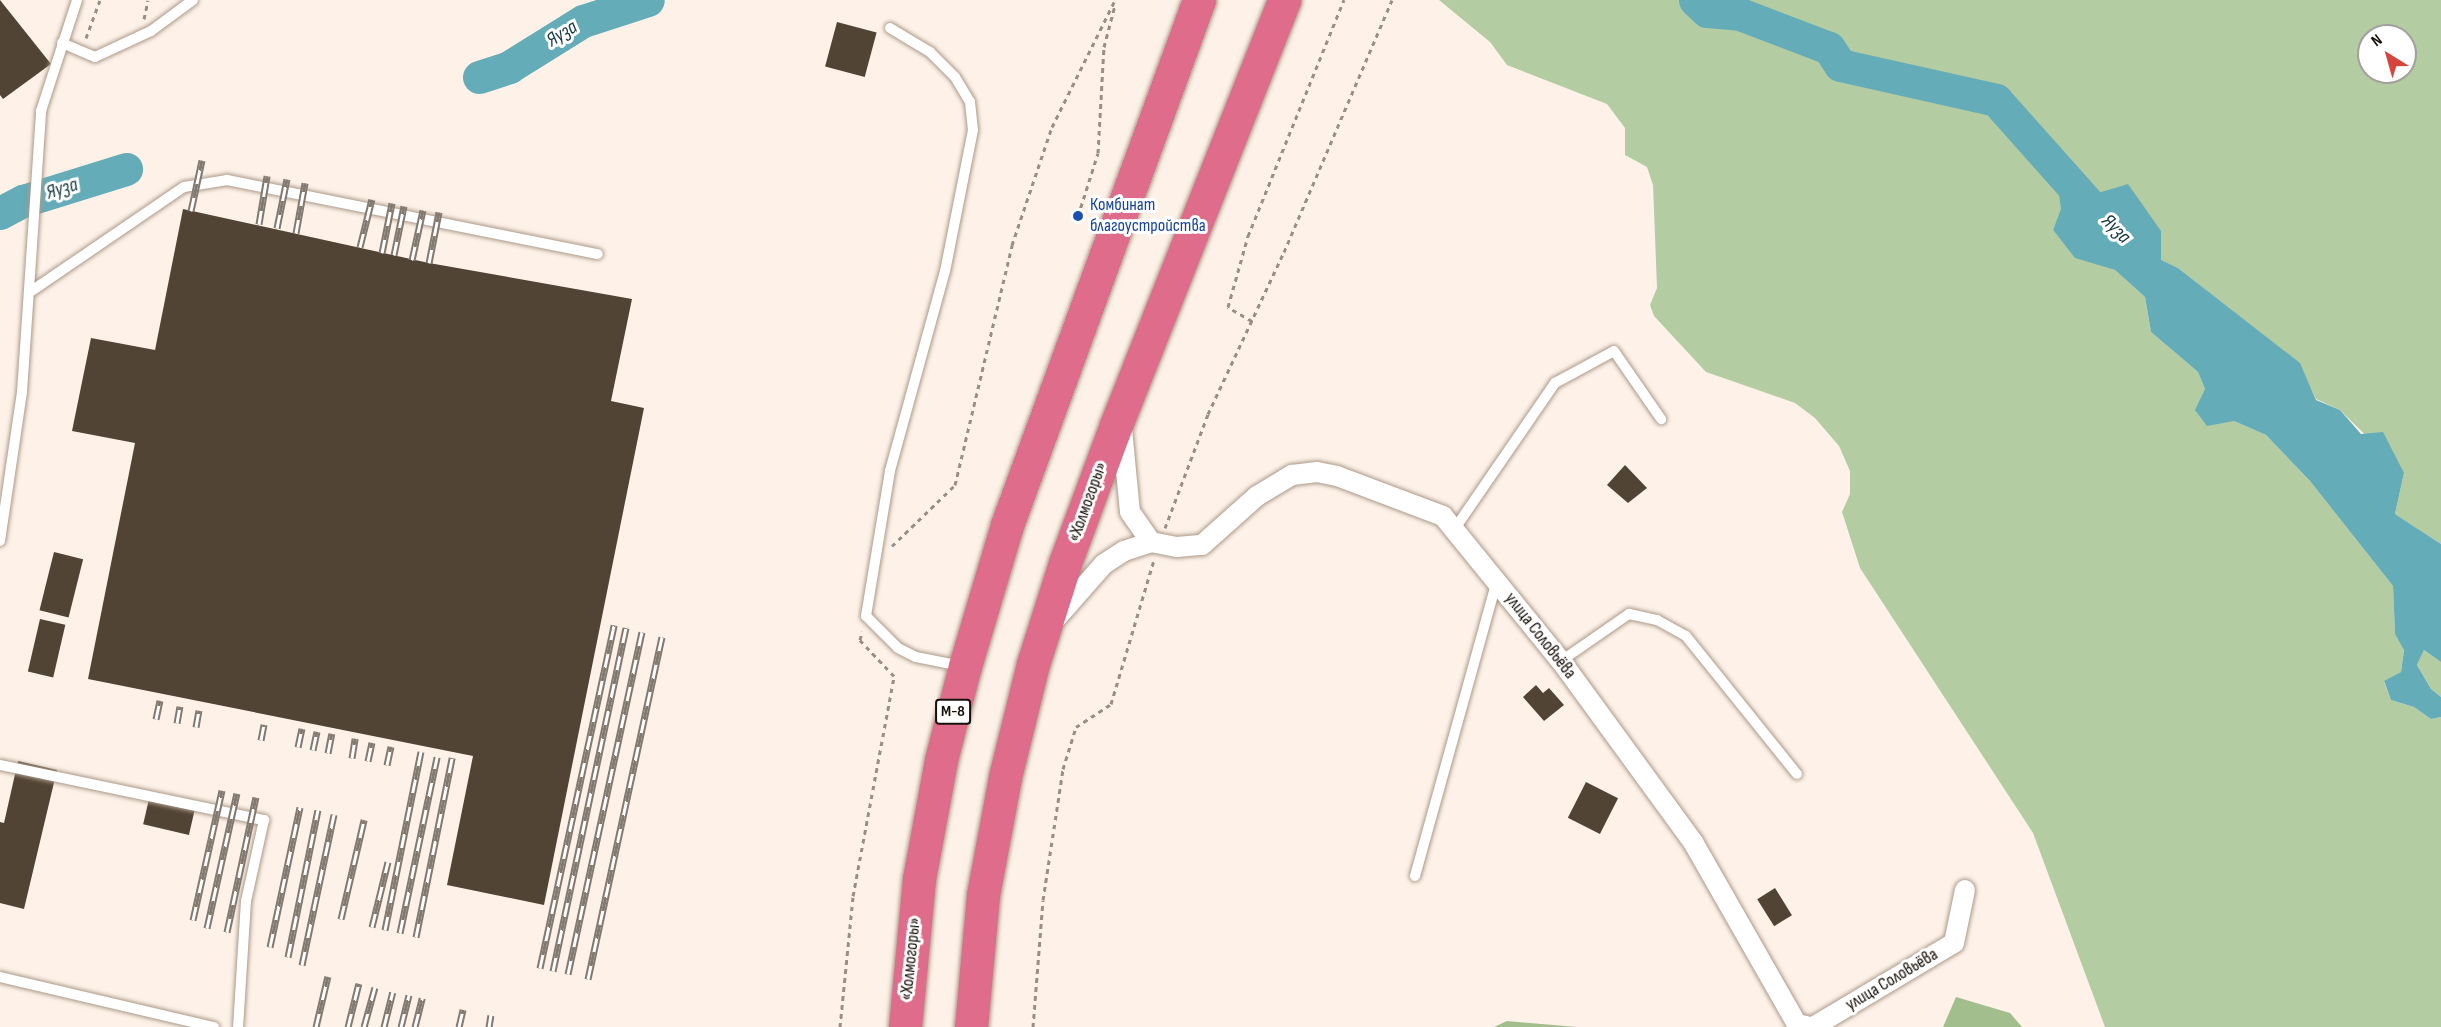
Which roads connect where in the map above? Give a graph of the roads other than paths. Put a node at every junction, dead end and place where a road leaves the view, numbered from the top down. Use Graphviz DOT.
graph roads {
  1 [pos="77,0"];
  2 [pos="192,0"];
  3 [pos="1199,0"];
  4 [pos="1284,0"];
  5 [pos="890,28"];
  6 [pos="62,43"];
  7 [pos="598,254"];
  8 [pos="30,292"];
  9 [pos="1121,413"];
  10 [pos="1661,419"];
  11 [pos="1455,527"];
  12 [pos="0,541"];
  13 [pos="1155,543"];
  14 [pos="1497,580"];
  15 [pos="1043,633"];
  16 [pos="1561,661"];
  17 [pos="965,666"];
  18 [pos="0,765"];
  19 [pos="1797,774"];
  20 [pos="1415,876"];
  21 [pos="1965,890"];
  22 [pos="0,977"];
  23 [pos="214,1027"];
  24 [pos="238,1027"];
  25 [pos="905,1027"];
  26 [pos="972,1027"];
  27 [pos="1812,1027"];
  1 -- 6 [label="lane"];
  2 -- 6 [label="lane"];
  3 -- 17 [label="highway, «Холмогоры» / М-8"];
  4 -- 9 [label="highway, «Холмогоры»"];
  5 -- 17 [label="lane"];
  6 -- 8 [label="lane"];
  7 -- 8 [label="lane"];
  8 -- 12 [label="lane"];
  9 -- 13 [label="street"];
  9 -- 15 [label="highway, «Холмогоры»"];
  10 -- 11 [label="lane"];
  11 -- 13 [label="street, улица Соловьёва"];
  11 -- 14 [label="street, улица Соловьёва"];
  13 -- 15 [label="street, улица Соловьёва"];
  14 -- 16 [label="street, улица Соловьёва"];
  14 -- 20 [label="lane"];
  15 -- 26 [label="highway, «Холмогоры»"];
  16 -- 19 [label="lane"];
  16 -- 27 [label="street, улица Соловьёва"];
  17 -- 25 [label="highway, «Холмогоры» / М-8"];
  18 -- 24 [label="lane"];
  21 -- 27 [label="street, улица Соловьёва"];
  22 -- 23 [label="lane"];
}
